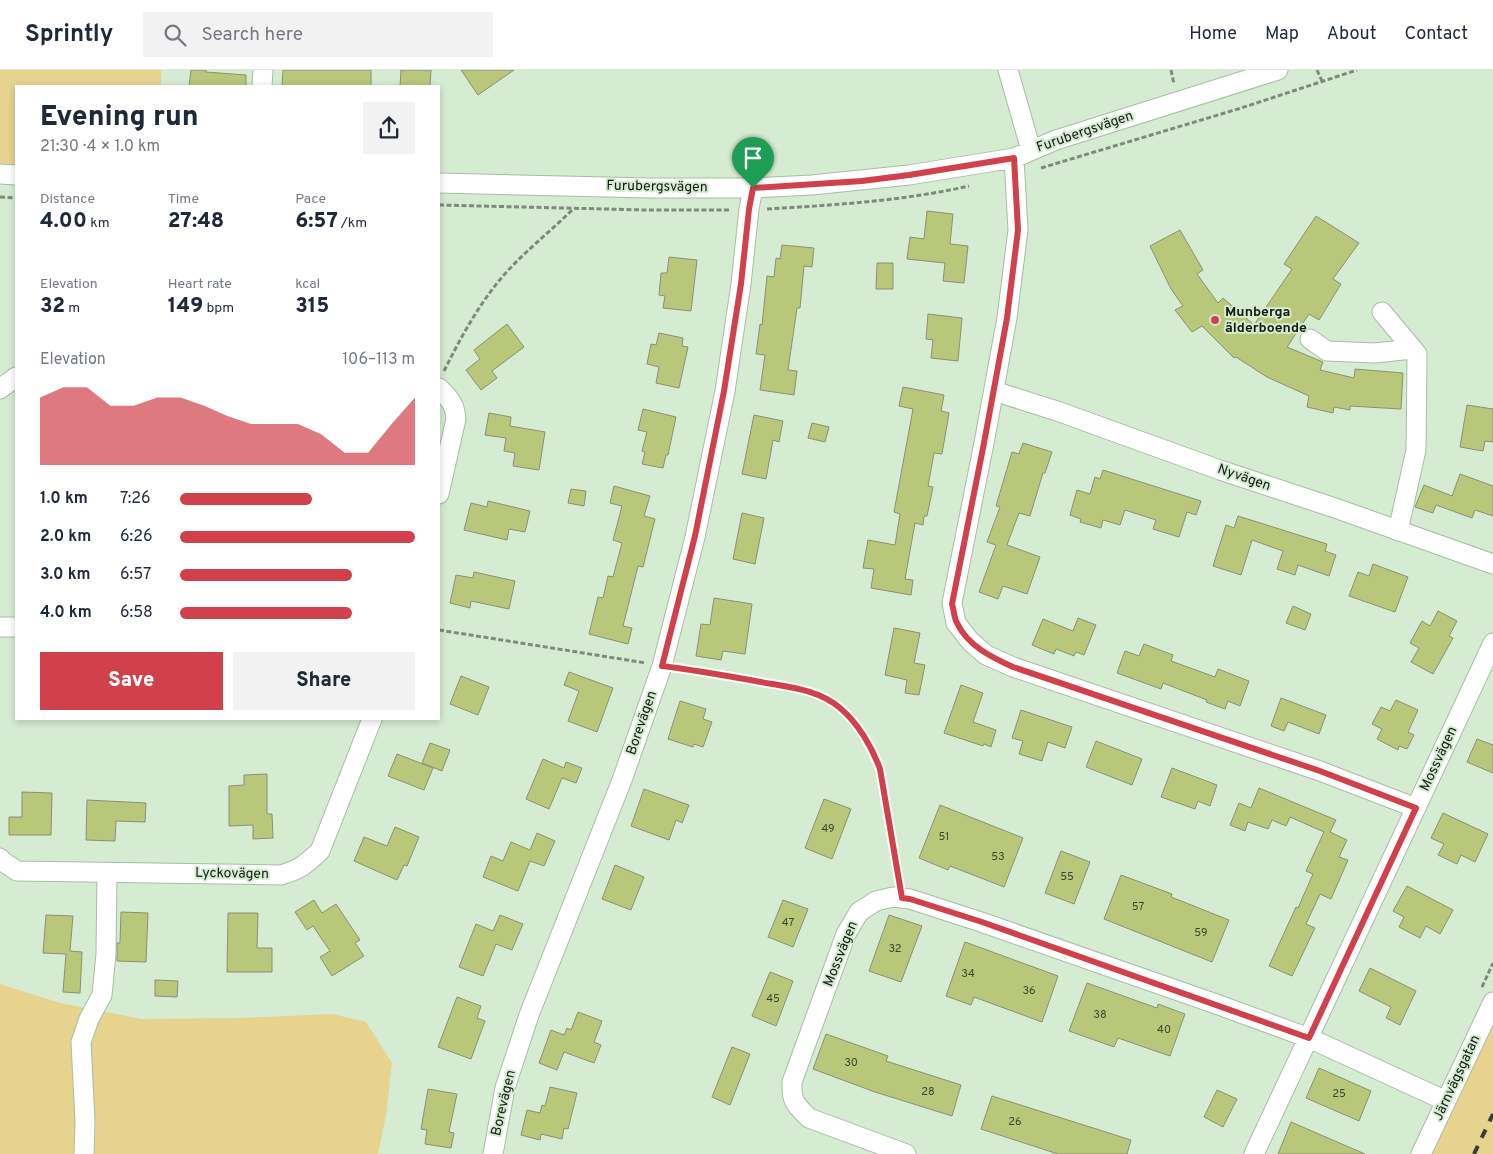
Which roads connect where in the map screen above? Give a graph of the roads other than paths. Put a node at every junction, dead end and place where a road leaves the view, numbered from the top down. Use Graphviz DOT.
graph roads {
  1 [pos="262,70"];
  2 [pos="1008,70"];
  3 [pos="1278,70"];
  4 [pos="262,85"];
  5 [pos="1032,150"];
  6 [pos="1014,158"];
  7 [pos="0,174"];
  8 [pos="15,175"];
  9 [pos="440,183"];
  10 [pos="753,188"];
  11 [pos="1382,312"];
  12 [pos="1310,339"];
  13 [pos="1412,349"];
  14 [pos="15,378"];
  15 [pos="441,380"];
  16 [pos="0,389"];
  17 [pos="994,391"];
  18 [pos="440,490"];
  19 [pos="1398,531"];
  20 [pos="1493,564"];
  21 [pos="0,627"];
  22 [pos="15,627"];
  23 [pos="1493,643"];
  24 [pos="372,720"];
  25 [pos="1416,808"];
  26 [pos="0,858"];
  27 [pos="107,873"];
  28 [pos="1493,1002"];
  29 [pos="1309,1038"];
  30 [pos="1446,1101"];
  31 [pos="84,1154"];
  32 [pos="493,1154"];
  33 [pos="906,1154"];
  34 [pos="1254,1154"];
  35 [pos="1421,1154"];
  1 -- 4 [label="street"];
  2 -- 5 [label="street"];
  3 -- 5 [label="street, Furubergsvägen"];
  5 -- 6 [label="street, Furubergsvägen"];
  6 -- 10 [label="street, Furubergsvägen"];
  6 -- 17 [label="street"];
  7 -- 8 [label="street"];
  9 -- 10 [label="street, Furubergsvägen"];
  10 -- 32 [label="street, Borevägen"];
  11 -- 13 [label="street"];
  12 -- 13 [label="street"];
  13 -- 19 [label="street"];
  14 -- 16 [label="street"];
  15 -- 18 [label="street"];
  17 -- 19 [label="street, Nyvägen"];
  17 -- 25 [label="street"];
  19 -- 20 [label="street, Nyvägen"];
  21 -- 22 [label="street"];
  23 -- 25 [label="street, Mossvägen"];
  24 -- 27 [label="street, Lyckovägen"];
  25 -- 29 [label="street, Mossvägen"];
  26 -- 27 [label="street, Lyckovägen"];
  27 -- 31 [label="street"];
  28 -- 30 [label="street, Järnvägsgatan"];
  29 -- 30 [label="street, Mossvägen"];
  29 -- 33 [label="street, Mossvägen"];
  29 -- 34 [label="street, Mossvägen"];
  30 -- 35 [label="street, Järnvägsgatan"];
}
